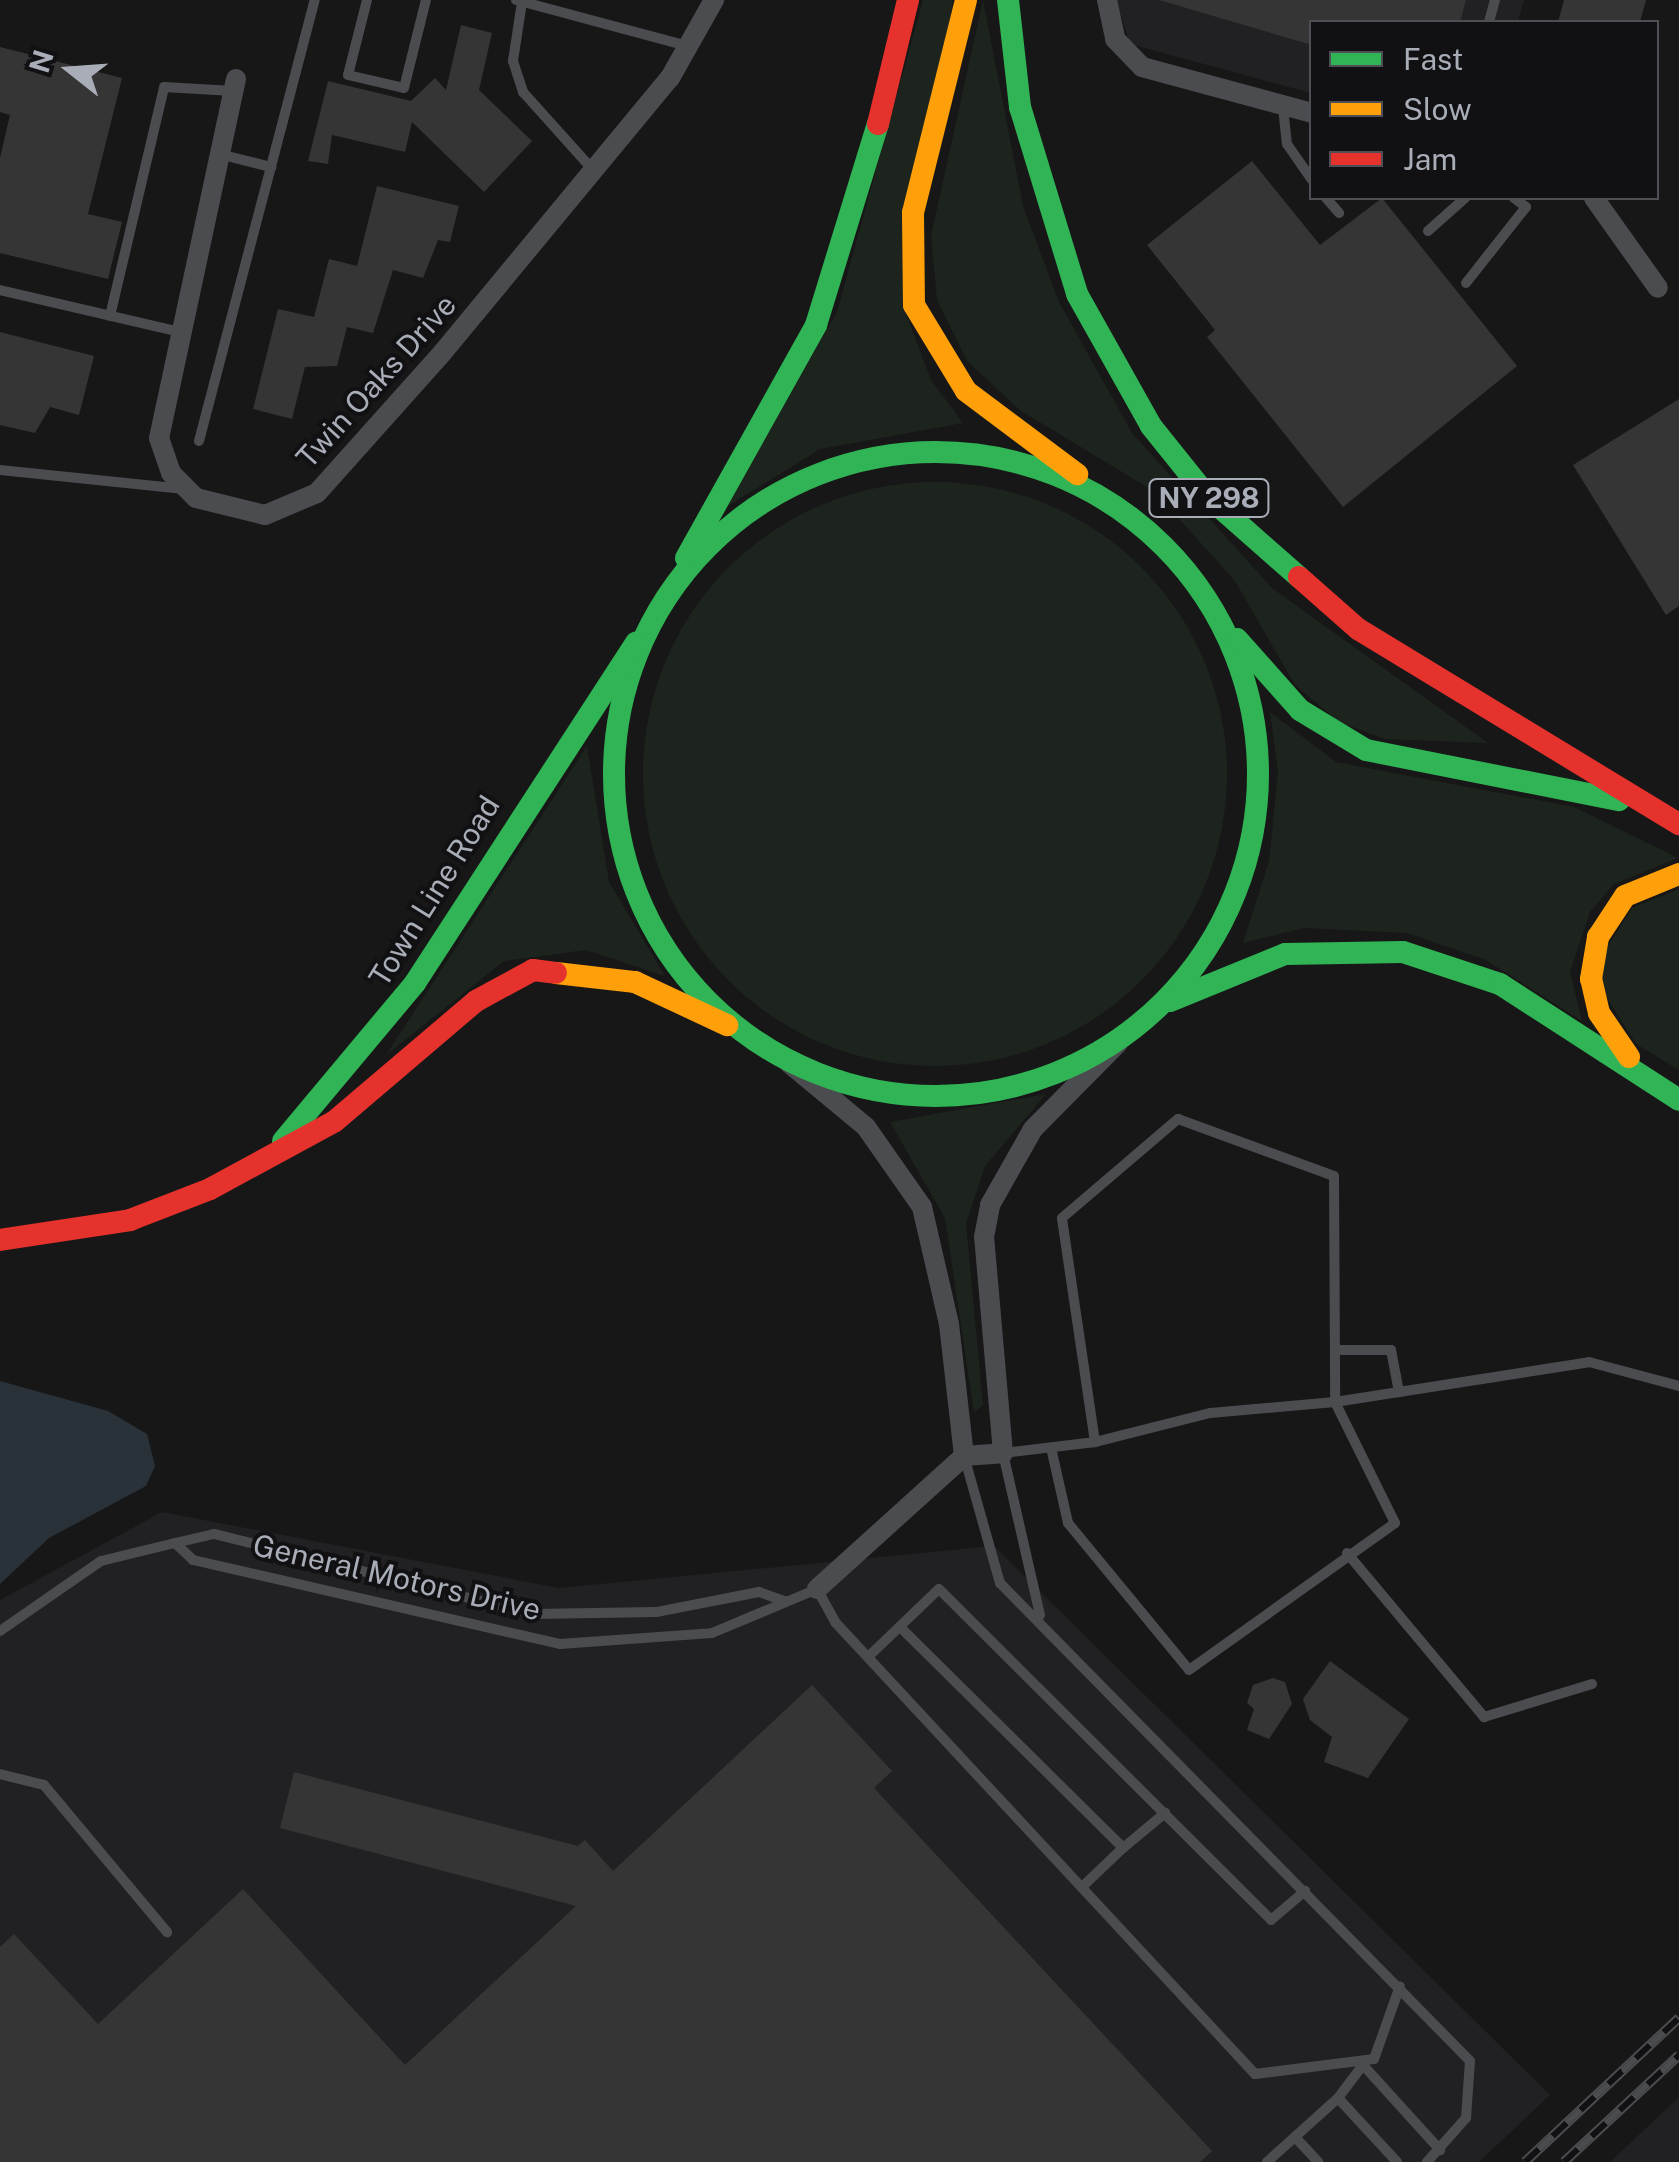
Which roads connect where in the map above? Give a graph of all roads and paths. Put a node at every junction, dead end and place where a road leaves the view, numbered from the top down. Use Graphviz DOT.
graph roads {
  1 [pos="315,0"];
  2 [pos="367,0"];
  3 [pos="426,0"];
  4 [pos="714,0"];
  5 [pos="908,0"];
  6 [pos="966,0"];
  7 [pos="1008,0"];
  8 [pos="1107,0"];
  9 [pos="519,1"];
  10 [pos="688,46"];
  11 [pos="235,85"];
  12 [pos="1283,106"];
  13 [pos="1309,112"];
  14 [pos="218,154"];
  15 [pos="271,167"];
  16 [pos="596,173"];
  17 [pos="1309,176"];
  18 [pos="1328,200"];
  19 [pos="1462,200"];
  20 [pos="1517,200"];
  21 [pos="1595,200"];
  22 [pos="1339,213"];
  23 [pos="1428,231"];
  24 [pos="1466,283"];
  25 [pos="1658,288"];
  26 [pos="0,290"];
  27 [pos="110,316"];
  28 [pos="176,331"];
  29 [pos="199,441"];
  30 [pos="0,470"];
  31 [pos="184,490"];
  32 [pos="1099,494"];
  33 [pos="674,579"];
  34 [pos="1222,622"];
  35 [pos="636,643"];
  36 [pos="1657,810"];
  37 [pos="1679,824"];
  38 [pos="1679,874"];
  39 [pos="1170,1001"];
  40 [pos="727,1026"];
  41 [pos="1116,1044"];
  42 [pos="789,1063"];
  43 [pos="1643,1076"];
  44 [pos="1679,1100"];
  45 [pos="268,1158"];
  46 [pos="0,1240"];
  47 [pos="1335,1350"];
  48 [pos="1679,1386"];
  49 [pos="1399,1392"];
  50 [pos="1335,1402"];
  51 [pos="1095,1442"];
  52 [pos="1052,1452"];
  53 [pos="1003,1453"];
  54 [pos="964,1456"];
  55 [pos="175,1543"];
  56 [pos="1348,1553"];
  57 [pos="817,1589"];
  58 [pos="784,1602"];
  59 [pos="1040,1614"];
  60 [pos="900,1627"];
  61 [pos="0,1631"];
  62 [pos="868,1657"];
  63 [pos="1592,1684"];
  64 [pos="0,1774"];
  65 [pos="1164,1813"];
  66 [pos="1123,1848"];
  67 [pos="1082,1887"];
  68 [pos="1306,1890"];
  69 [pos="167,1932"];
  70 [pos="1400,1986"];
  71 [pos="1364,2065"];
  72 [pos="1338,2098"];
  73 [pos="1295,2137"];
  74 [pos="1440,2150"];
  75 [pos="1267,2162"];
  76 [pos="1318,2162"];
  77 [pos="1397,2162"];
  78 [pos="1427,2162"];
  1 -- 15 [label="lane"];
  2 -- 3 [label="lane"];
  4 -- 10 [label="street, Twin Oaks Drive"];
  5 -- 33 [label="main road, Town Line Road"];
  6 -- 32 [label="main road"];
  7 -- 36 [label="main road, NY 298"];
  8 -- 12 [label="street"];
  9 -- 10 [label="lane"];
  9 -- 16 [label="lane"];
  10 -- 16 [label="street, Twin Oaks Drive"];
  11 -- 14 [label="street"];
  11 -- 27 [label="lane"];
  12 -- 13 [label="street"];
  12 -- 17 [label="lane"];
  14 -- 15 [label="lane"];
  14 -- 28 [label="street"];
  15 -- 29 [label="lane"];
  16 -- 31 [label="street, Twin Oaks Drive"];
  18 -- 22 [label="lane"];
  19 -- 23 [label="lane"];
  20 -- 24 [label="lane"];
  21 -- 25 [label="street"];
  26 -- 27 [label="lane"];
  27 -- 28 [label="lane"];
  28 -- 31 [label="street"];
  30 -- 31 [label="lane"];
  32 -- 33 [label="main road"];
  32 -- 34 [label="main road"];
  33 -- 35 [label="main road, Town Line Road"];
  34 -- 36 [label="main road, NY 298"];
  34 -- 39 [label="main road"];
  35 -- 40 [label="main road"];
  35 -- 45 [label="main road, Town Line Road"];
  36 -- 37 [label="main road, NY 298"];
  38 -- 43 [label="main road"];
  39 -- 41 [label="main road, Town Line Road"];
  39 -- 43 [label="main road"];
  40 -- 42 [label="main road, Town Line Road"];
  40 -- 45 [label="main road, Town Line Road"];
  41 -- 42 [label="main road, Town Line Road"];
  41 -- 53 [label="street"];
  42 -- 54 [label="street"];
  43 -- 44 [label="main road"];
  45 -- 46 [label="main road, Town Line Road"];
  47 -- 49 [label="lane"];
  47 -- 50 [label="lane"];
  47 -- 51 [label="lane"];
  48 -- 49 [label="lane"];
  49 -- 50 [label="lane"];
  50 -- 51 [label="lane"];
  50 -- 56 [label="lane"];
  51 -- 52 [label="lane"];
  52 -- 53 [label="lane"];
  52 -- 56 [label="lane"];
  53 -- 54 [label="street"];
  53 -- 59 [label="lane"];
  54 -- 57 [label="street, General Motors Drive"];
  54 -- 59 [label="lane"];
  55 -- 58 [label="lane, General Motors Drive"];
  55 -- 58 [label="lane, General Motors Drive"];
  55 -- 61 [label="lane, General Motors Drive"];
  56 -- 63 [label="lane"];
  57 -- 58 [label="lane, General Motors Drive"];
  57 -- 62 [label="lane"];
  59 -- 68 [label="lane"];
  60 -- 62 [label="lane"];
  60 -- 65 [label="lane"];
  60 -- 66 [label="lane"];
  62 -- 67 [label="lane"];
  64 -- 69 [label="lane"];
  65 -- 66 [label="lane"];
  65 -- 68 [label="lane"];
  66 -- 67 [label="lane"];
  67 -- 71 [label="lane"];
  68 -- 70 [label="lane"];
  70 -- 71 [label="lane"];
  70 -- 74 [label="lane"];
  71 -- 72 [label="lane"];
  71 -- 74 [label="lane"];
  72 -- 73 [label="lane"];
  72 -- 77 [label="lane"];
  73 -- 75 [label="lane"];
  73 -- 76 [label="lane"];
  74 -- 78 [label="lane"];
}
